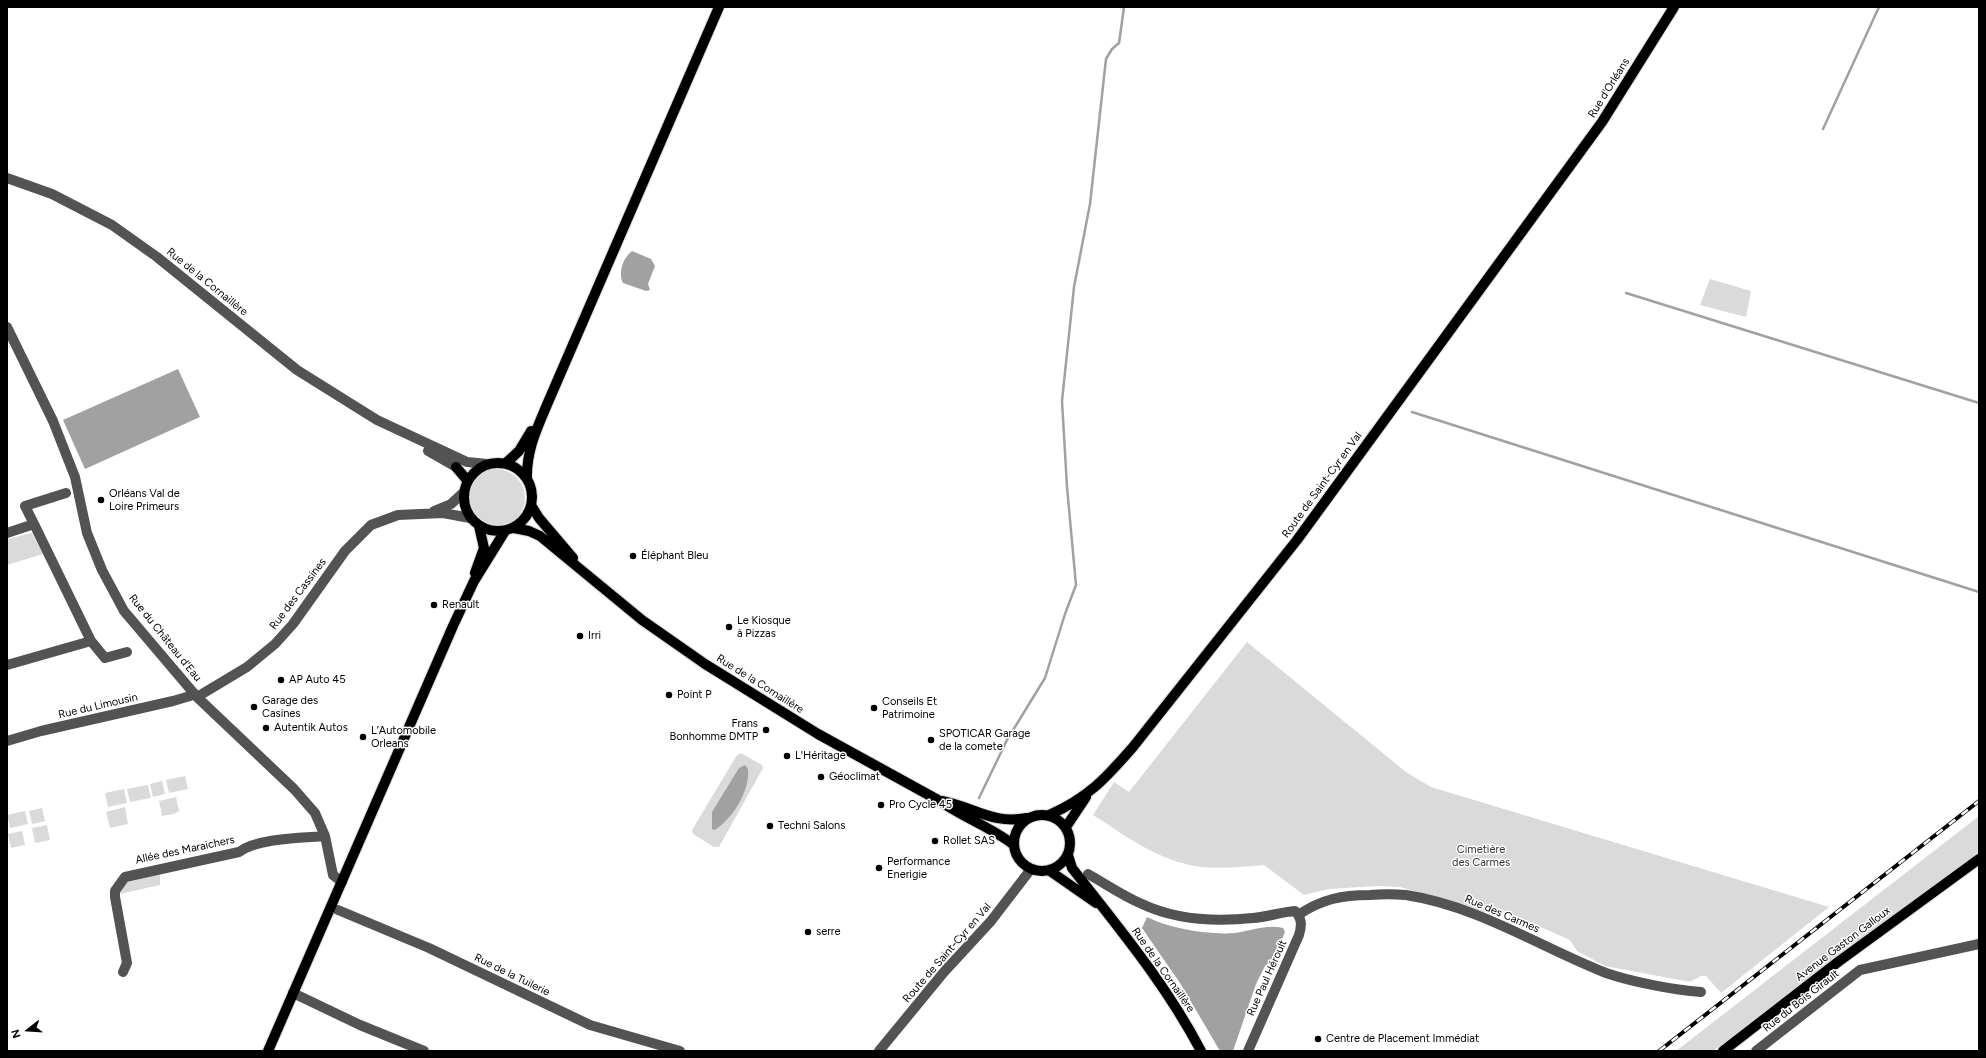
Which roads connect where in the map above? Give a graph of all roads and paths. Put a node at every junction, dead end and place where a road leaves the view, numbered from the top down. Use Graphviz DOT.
graph roads {
  1 [pos="719,7"];
  2 [pos="1674,7"];
  3 [pos="7,178"];
  4 [pos="1561,179"];
  5 [pos="7,327"];
  6 [pos="549,400"];
  7 [pos="381,422"];
  8 [pos="506,463"];
  9 [pos="487,464"];
  10 [pos="456,467"];
  11 [pos="527,479"];
  12 [pos="467,480"];
  13 [pos="464,492"];
  14 [pos="66,493"];
  15 [pos="531,505"];
  16 [pos="419,514"];
  17 [pos="470,518"];
  18 [pos="34,524"];
  19 [pos="479,526"];
  20 [pos="509,529"];
  21 [pos="7,533"];
  22 [pos="581,569"];
  23 [pos="474,581"];
  24 [pos="91,641"];
  25 [pos="127,652"];
  26 [pos="7,665"];
  27 [pos="196,695"];
  28 [pos="7,741"];
  29 [pos="1088,794"];
  30 [pos="938,800"];
  31 [pos="1049,815"];
  32 [pos="1029,818"];
  33 [pos="1066,827"];
  34 [pos="325,836"];
  35 [pos="1014,845"];
  36 [pos="1068,856"];
  37 [pos="1979,858"];
  38 [pos="1031,869"];
  39 [pos="1050,870"];
  40 [pos="1088,874"];
  41 [pos="342,882"];
  42 [pos="1101,906"];
  43 [pos="338,910"];
  44 [pos="1298,915"];
  45 [pos="1979,944"];
  46 [pos="123,972"];
  47 [pos="1701,992"];
  48 [pos="293,993"];
  49 [pos="268,1051"];
  50 [pos="424,1051"];
  51 [pos="680,1051"];
  52 [pos="879,1051"];
  53 [pos="1201,1051"];
  54 [pos="1248,1051"];
  55 [pos="1723,1051"];
  56 [pos="1756,1051"];
  1 -- 6 [label="main road"];
  2 -- 4 [label="main road, Rue d'Orléans"];
  3 -- 7 [label="street, Rue de la Cornaillère"];
  4 -- 29 [label="main road, Route de Saint-Cyr en Val"];
  5 -- 27 [label="street, Rue du Château d'Eau"];
  6 -- 8 [label="main road"];
  6 -- 11 [label="main road"];
  7 -- 9 [label="street, Rue de la Cornaillère"];
  7 -- 10 [label="street, Rue de la Cornaillère"];
  8 -- 9 [label="main road"];
  8 -- 11 [label="main road"];
  9 -- 12 [label="main road"];
  10 -- 12 [label="main road, Rue de la Cornaillère"];
  11 -- 15 [label="main road"];
  12 -- 13 [label="main road"];
  13 -- 16 [label="street, Rue des Cassines"];
  13 -- 17 [label="main road"];
  14 -- 18 [label="street"];
  15 -- 20 [label="main road"];
  15 -- 22 [label="main road, Rue de la Cornaillère"];
  16 -- 17 [label="street, Rue des Cassines"];
  16 -- 27 [label="street, Rue des Cassines"];
  17 -- 19 [label="main road"];
  18 -- 21 [label="street"];
  18 -- 24 [label="street"];
  19 -- 20 [label="main road"];
  19 -- 23 [label="main road"];
  20 -- 22 [label="main road, Rue de la Cornaillère"];
  20 -- 23 [label="main road"];
  22 -- 30 [label="main road, Rue de la Cornaillère"];
  23 -- 41 [label="main road"];
  24 -- 25 [label="street"];
  24 -- 26 [label="street"];
  27 -- 28 [label="street, Rue du Limousin"];
  27 -- 34 [label="street, Rue du Château d'Eau"];
  29 -- 31 [label="main road, Route de Saint-Cyr en Val"];
  29 -- 33 [label="main road, Route de Saint-Cyr en Val"];
  30 -- 32 [label="main road, Rue de la Cornaillère"];
  30 -- 35 [label="main road, Rue de la Cornaillère"];
  31 -- 32 [label="main road"];
  31 -- 33 [label="main road"];
  32 -- 35 [label="main road"];
  33 -- 36 [label="main road"];
  34 -- 41 [label="street, Rue du Château d'Eau"];
  34 -- 46 [label="street, Allée des Maraichers"];
  35 -- 38 [label="main road"];
  36 -- 39 [label="main road"];
  36 -- 42 [label="main road, Rue de la Cornaillère"];
  37 -- 55 [label="main road, Avenue Gaston Galloux"];
  38 -- 39 [label="main road"];
  38 -- 52 [label="street, Route de Saint-Cyr en Val"];
  39 -- 42 [label="main road, Rue de la Cornaillère"];
  40 -- 44 [label="street"];
  41 -- 48 [label="main road"];
  42 -- 53 [label="main road, Rue de la Cornaillère"];
  43 -- 51 [label="street, Rue de la Tuilerie"];
  44 -- 47 [label="street, Rue des Carmes"];
  44 -- 54 [label="street, Rue Paul Héroult"];
  45 -- 56 [label="street, Rue du Bois Girault"];
  48 -- 49 [label="main road"];
  48 -- 50 [label="street"];
}
